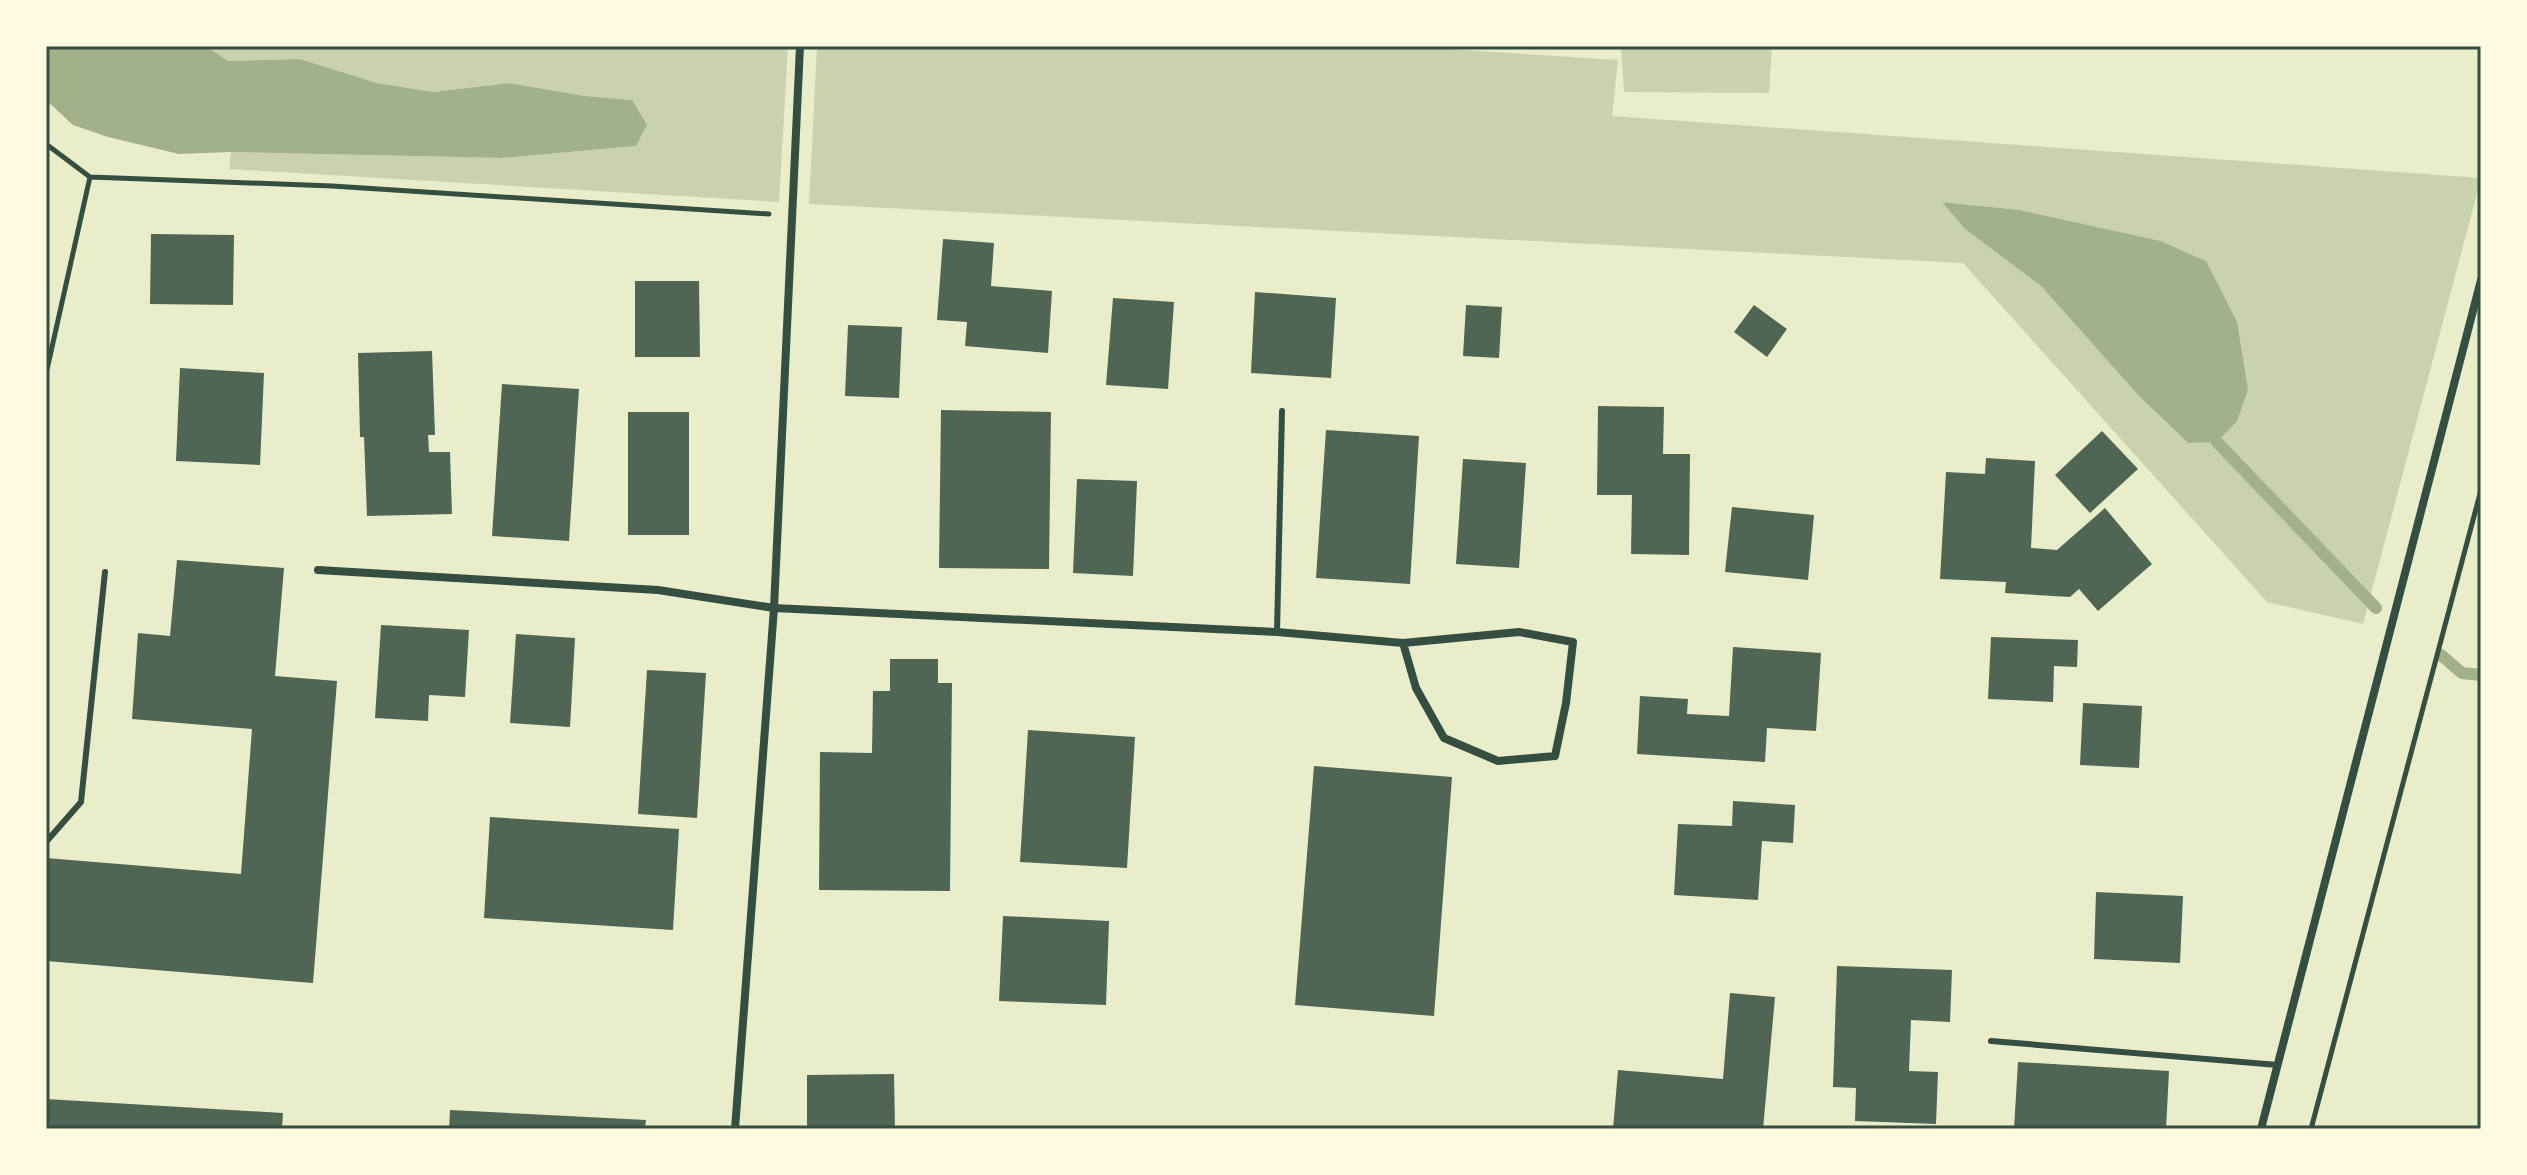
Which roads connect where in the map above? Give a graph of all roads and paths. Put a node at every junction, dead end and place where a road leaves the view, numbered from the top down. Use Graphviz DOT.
graph roads {
  1 [pos="800,46"];
  2 [pos="46,144"];
  3 [pos="90,177"];
  4 [pos="791,215"];
  5 [pos="2481,280"];
  6 [pos="46,374"];
  7 [pos="1282,411"];
  8 [pos="2481,490"];
  9 [pos="318,570"];
  10 [pos="105,572"];
  11 [pos="774,608"];
  12 [pos="1277,632"];
  13 [pos="1403,643"];
  14 [pos="46,842"];
  15 [pos="1991,1041"];
  16 [pos="2278,1065"];
  17 [pos="735,1129"];
  18 [pos="2261,1129"];
  19 [pos="2311,1129"];
  1 -- 4 [label="street"];
  2 -- 3 [label="path"];
  3 -- 4 [label="path"];
  3 -- 6 [label="path"];
  4 -- 11 [label="street"];
  5 -- 16 [label="street"];
  7 -- 12 [label="lane"];
  8 -- 19 [label="path"];
  9 -- 11 [label="street"];
  10 -- 14 [label="lane"];
  11 -- 12 [label="street"];
  11 -- 17 [label="street"];
  12 -- 13 [label="street"];
  13 -- 13 [label="street"];
  15 -- 16 [label="lane"];
  16 -- 18 [label="street"];
}
